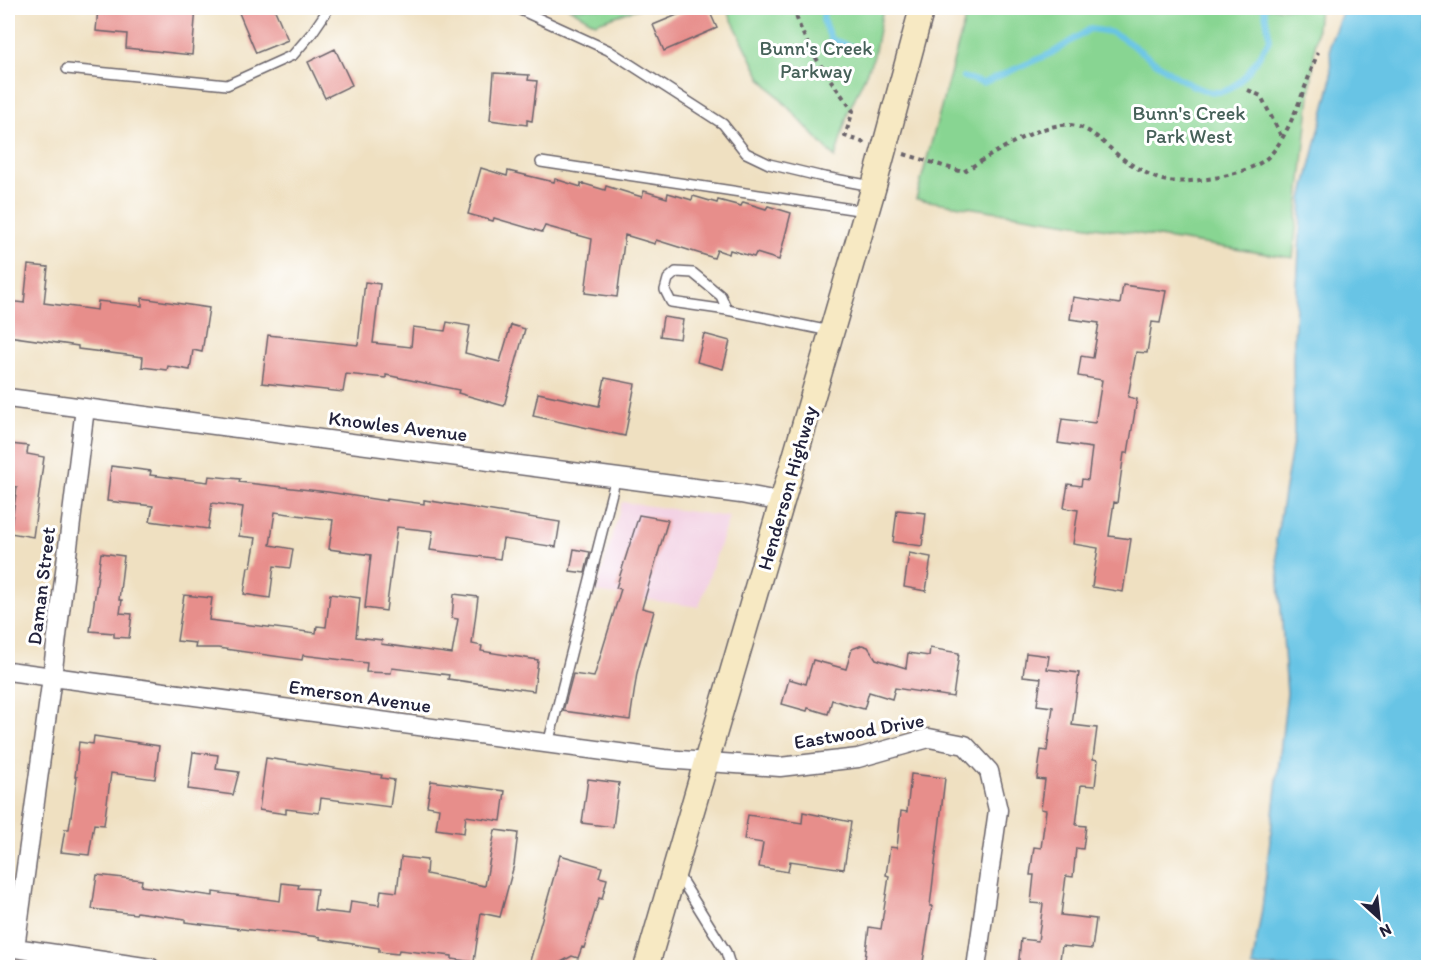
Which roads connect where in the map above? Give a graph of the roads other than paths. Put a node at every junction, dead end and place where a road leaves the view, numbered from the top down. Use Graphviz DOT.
graph roads {
  1 [pos="329,8"];
  2 [pos="516,8"];
  3 [pos="922,8"];
  4 [pos="67,69"];
  5 [pos="541,162"];
  6 [pos="874,186"];
  7 [pos="866,211"];
  8 [pos="727,310"];
  9 [pos="832,331"];
  10 [pos="8,398"];
  11 [pos="85,408"];
  12 [pos="616,477"];
  13 [pos="783,502"];
  14 [pos="8,671"];
  15 [pos="52,677"];
  16 [pos="548,744"];
  17 [pos="706,762"];
  18 [pos="675,870"];
  19 [pos="11,948"];
  20 [pos="151,968"];
  21 [pos="646,968"];
  22 [pos="731,968"];
  23 [pos="976,968"];
  1 -- 4 [label="lane"];
  2 -- 6 [label="lane"];
  3 -- 6 [label="main road, Henderson Highway"];
  5 -- 7 [label="lane"];
  6 -- 7 [label="main road, Henderson Highway"];
  7 -- 9 [label="main road, Henderson Highway"];
  8 -- 8 [label="lane"];
  8 -- 9 [label="lane"];
  9 -- 13 [label="main road, Henderson Highway"];
  10 -- 11 [label="street, Knowles Avenue"];
  11 -- 12 [label="street, Knowles Avenue"];
  11 -- 15 [label="street, Daman Street"];
  12 -- 13 [label="street, Knowles Avenue"];
  12 -- 16 [label="lane"];
  13 -- 17 [label="main road, Henderson Highway"];
  14 -- 15 [label="street, Emerson Avenue"];
  15 -- 16 [label="street, Emerson Avenue"];
  15 -- 19 [label="street, Daman Street"];
  16 -- 17 [label="street, Emerson Avenue"];
  17 -- 18 [label="main road, Henderson Highway"];
  17 -- 23 [label="street, Eastwood Drive"];
  18 -- 21 [label="main road, Henderson Highway"];
  18 -- 22 [label="lane"];
  19 -- 20 [label="street"];
}
